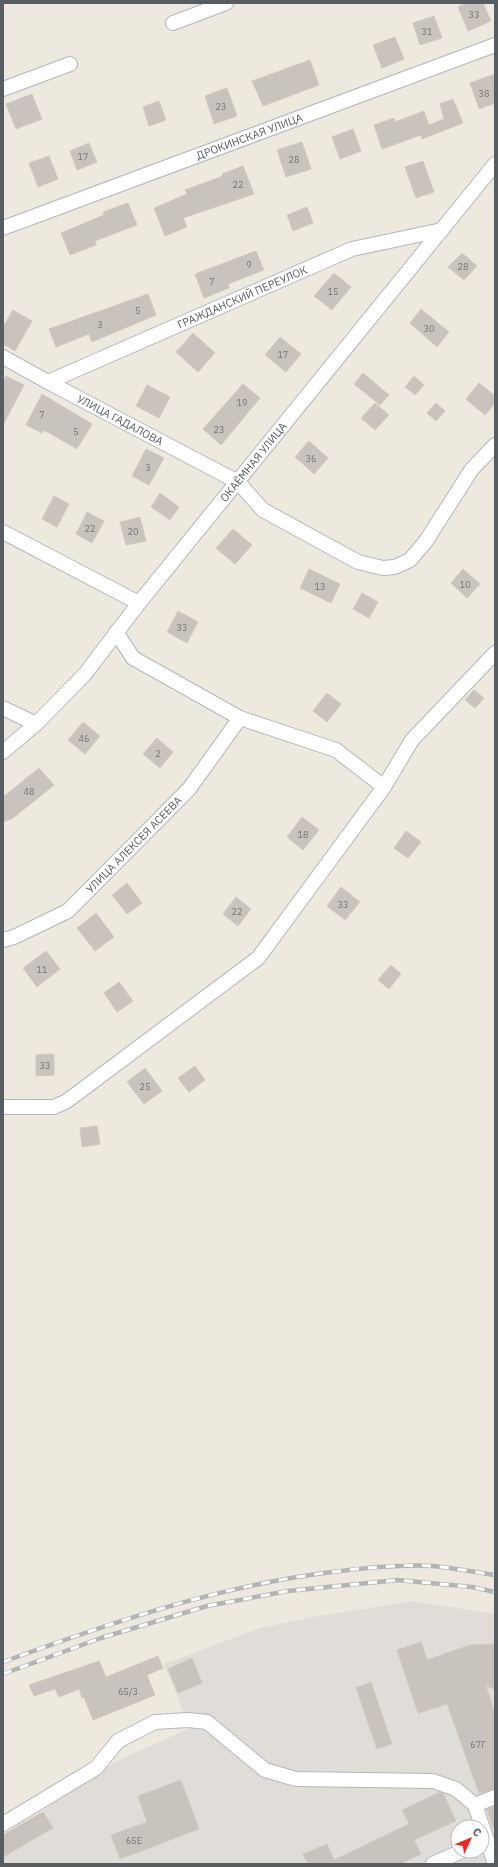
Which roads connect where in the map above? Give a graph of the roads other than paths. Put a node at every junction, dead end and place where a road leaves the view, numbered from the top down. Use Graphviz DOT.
graph roads {
  1 [pos="226,3"];
  2 [pos="173,24"];
  3 [pos="495,45"];
  4 [pos="70,64"];
  5 [pos="3,89"];
  6 [pos="495,164"];
  7 [pos="3,228"];
  8 [pos="442,230"];
  9 [pos="3,356"];
  10 [pos="48,382"];
  11 [pos="495,445"];
  12 [pos="238,482"];
  13 [pos="3,532"];
  14 [pos="139,603"];
  15 [pos="116,632"];
  16 [pos="495,653"];
  17 [pos="3,708"];
  18 [pos="240,718"];
  19 [pos="36,724"];
  20 [pos="3,752"];
  21 [pos="384,787"];
  22 [pos="3,940"];
  23 [pos="3,1107"];
  24 [pos="495,1797"];
  25 [pos="476,1805"];
  26 [pos="479,1819"];
  27 [pos="3,1824"];
  28 [pos="490,1854"];
  29 [pos="450,1856"];
  30 [pos="433,1864"];
  31 [pos="495,1864"];
  1 -- 2 [label="street"];
  3 -- 7 [label="street, ДРОКИНСКАЯ УЛИЦА"];
  4 -- 5 [label="street"];
  6 -- 8 [label="street, ОКАЁМНАЯ УЛИЦА"];
  8 -- 10 [label="street, ГРАЖДАНСКИЙ ПЕРЕУЛОК"];
  8 -- 12 [label="street, ОКАЁМНАЯ УЛИЦА"];
  9 -- 10 [label="street, УЛИЦА ГАДАЛОВА"];
  10 -- 12 [label="street, УЛИЦА ГАДАЛОВА"];
  11 -- 12 [label="street"];
  12 -- 14 [label="street, ОКАЁМНАЯ УЛИЦА"];
  13 -- 14 [label="street"];
  14 -- 15 [label="street, ОКАЁМНАЯ УЛИЦА"];
  15 -- 18 [label="street"];
  15 -- 19 [label="street, ОКАЁМНАЯ УЛИЦА"];
  16 -- 21 [label="street"];
  17 -- 19 [label="street"];
  18 -- 21 [label="street"];
  18 -- 22 [label="street, УЛИЦА АЛЕКСЕЯ АСЕЕВА"];
  19 -- 20 [label="street, ОКАЁМНАЯ УЛИЦА"];
  21 -- 23 [label="street"];
  24 -- 25 [label="street"];
  25 -- 26 [label="street"];
  25 -- 27 [label="street"];
  28 -- 31 [label="street"];
  29 -- 30 [label="street"];
}
